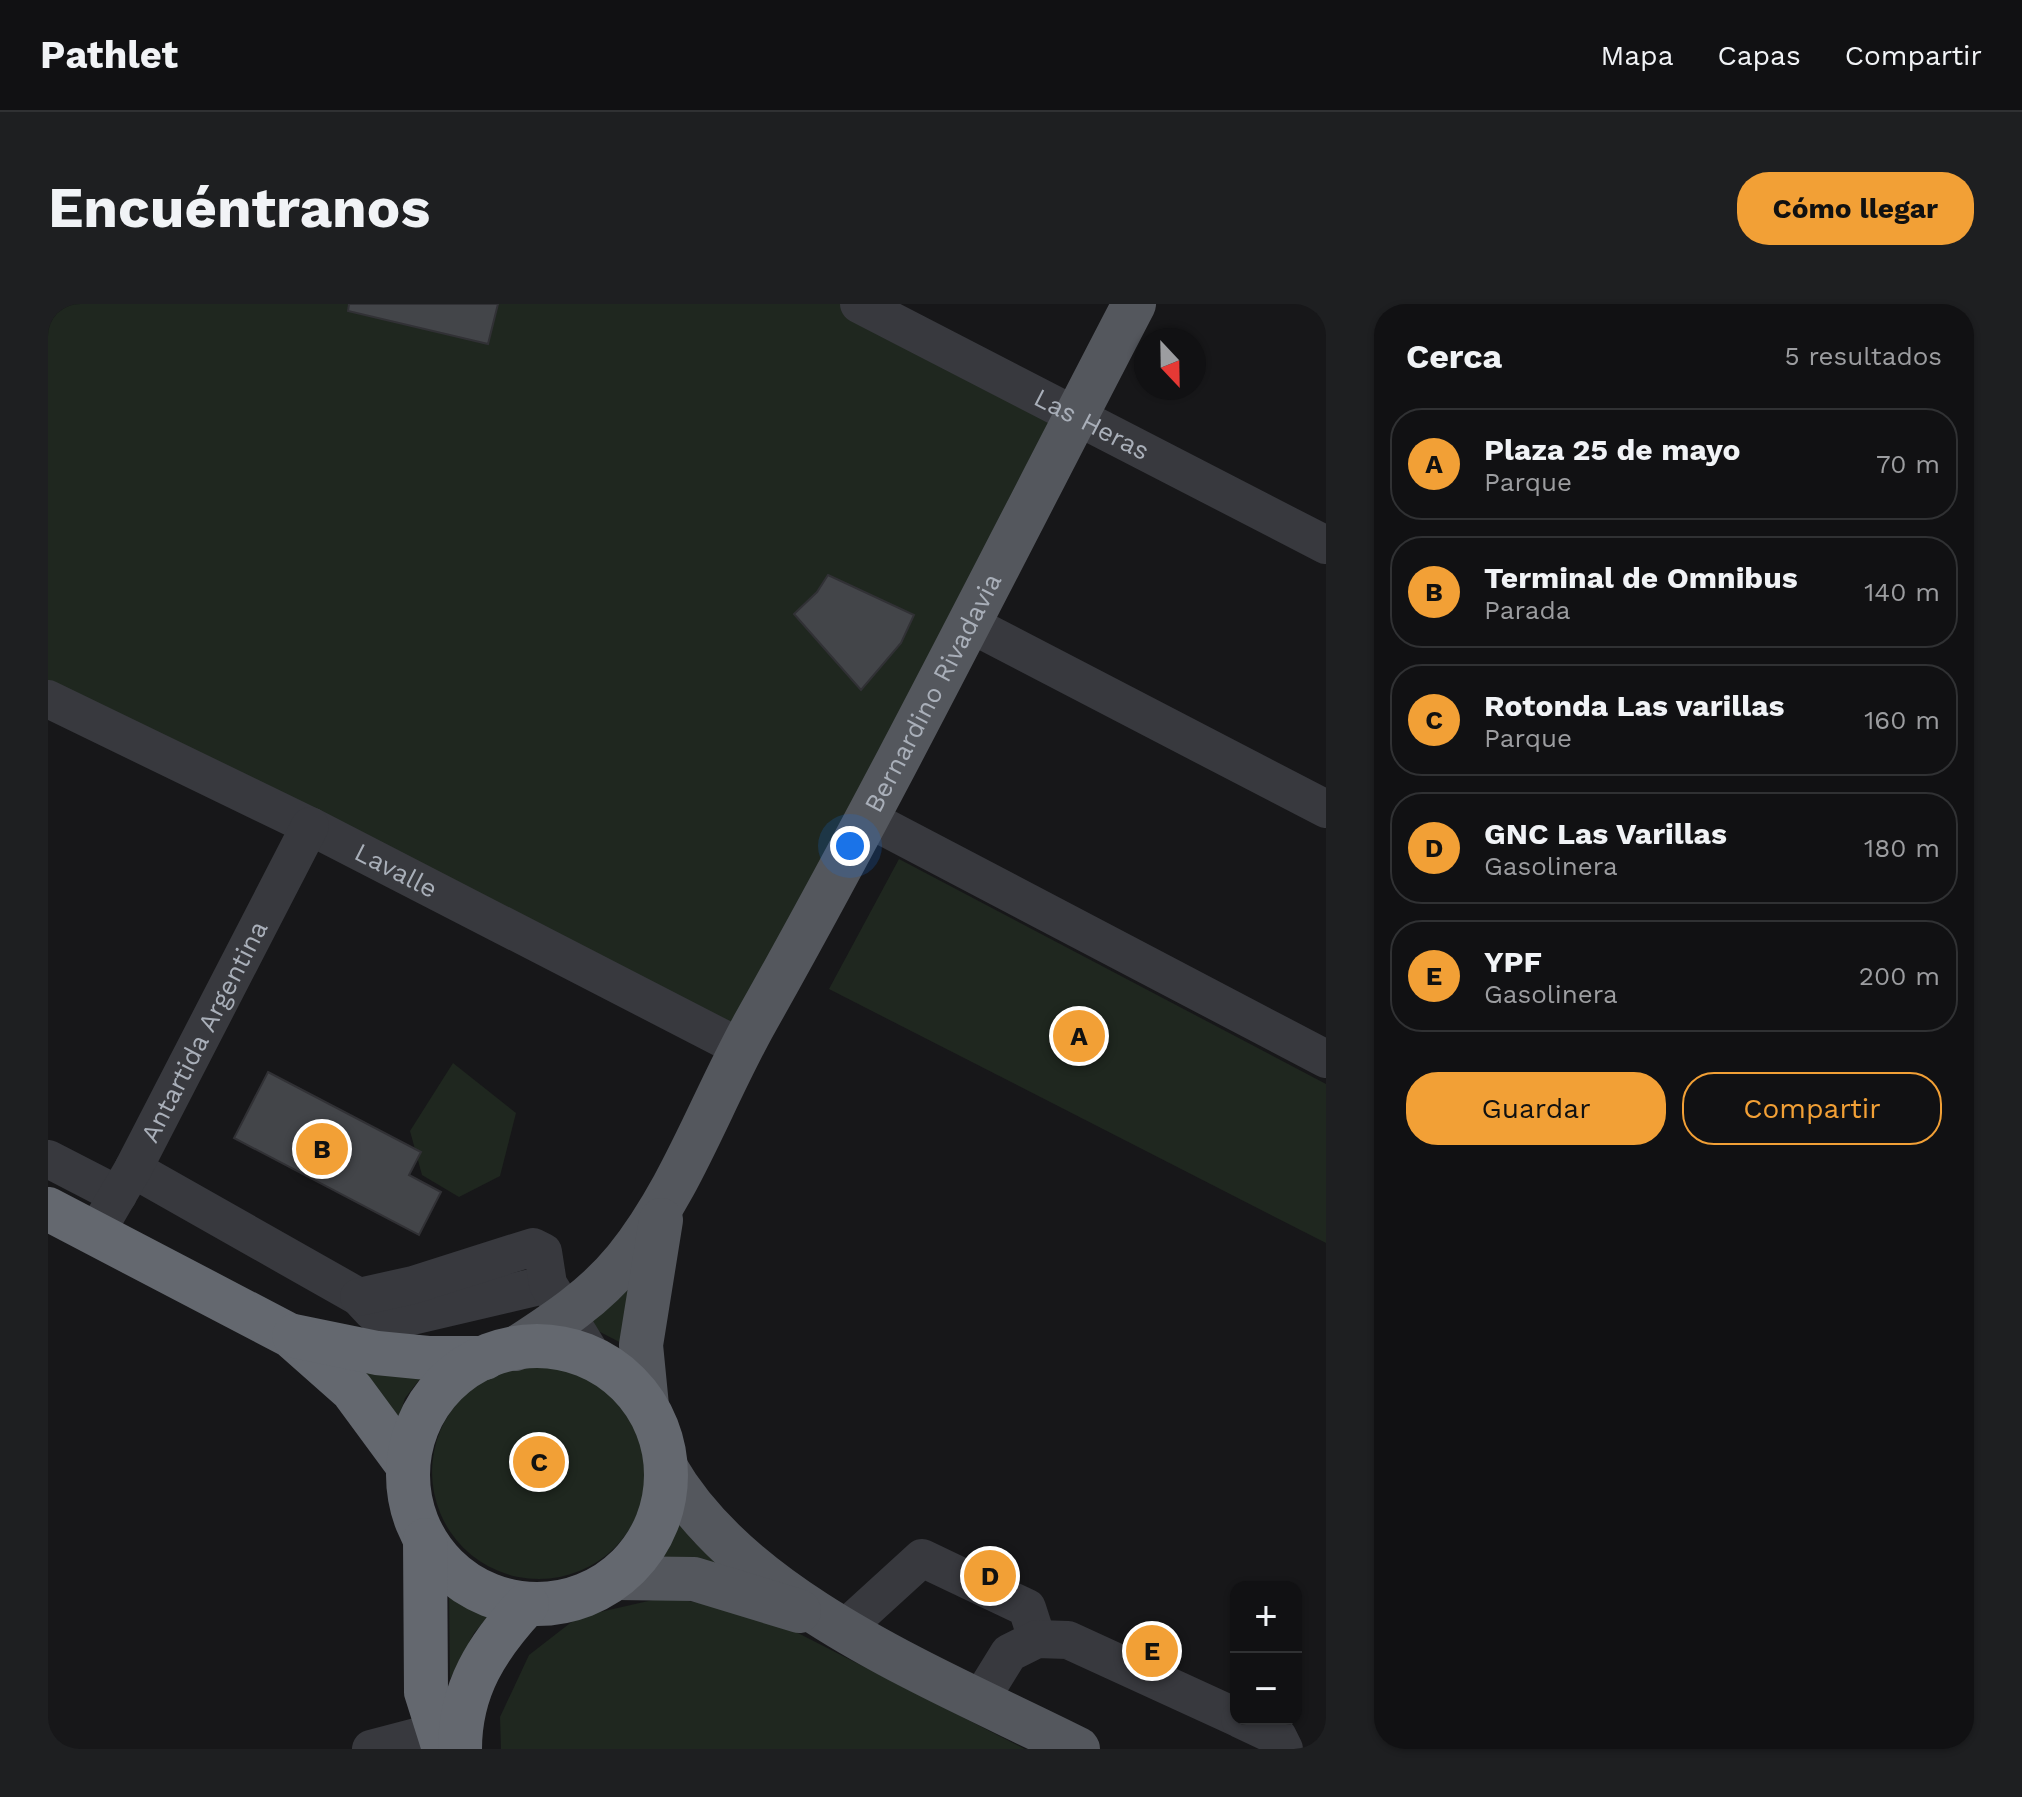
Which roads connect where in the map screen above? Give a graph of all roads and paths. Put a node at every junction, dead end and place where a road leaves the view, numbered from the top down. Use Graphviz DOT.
graph roads {
  1 [pos="859,304"];
  2 [pos="1134,304"];
  3 [pos="1076,416"];
  4 [pos="1326,545"];
  5 [pos="970,624"];
  6 [pos="48,699"];
  7 [pos="1326,809"];
  8 [pos="867,818"];
  9 [pos="310,826"];
  10 [pos="741,1048"];
  11 [pos="1326,1059"];
  12 [pos="48,1159"];
  13 [pos="126,1182"];
  14 [pos="48,1209"];
  15 [pos="663,1210"];
  16 [pos="95,1234"];
  17 [pos="557,1300"];
  18 [pos="291,1336"];
  19 [pos="500,1353"];
  20 [pos="594,1359"];
  21 [pos="647,1406"];
  22 [pos="408,1466"];
  23 [pos="666,1468"];
  24 [pos="425,1540"];
  25 [pos="616,1578"];
  26 [pos="527,1604"];
  27 [pos="833,1625"];
  28 [pos="1037,1639"];
  29 [pos="980,1700"];
  30 [pos="1230,1714"];
  31 [pos="1253,1725"];
  32 [pos="447,1743"];
  33 [pos="371,1749"];
  34 [pos="1078,1749"];
  35 [pos="1284,1749"];
  1 -- 3 [label="street, Las Heras"];
  2 -- 3 [label="main road, Bernardino Rivadavia"];
  3 -- 4 [label="street, Las Heras"];
  3 -- 5 [label="main road, Bernardino Rivadavia"];
  5 -- 7 [label="street"];
  5 -- 8 [label="main road, Bernardino Rivadavia"];
  6 -- 9 [label="street, Lavalle"];
  8 -- 10 [label="main road, Bernardino Rivadavia"];
  8 -- 11 [label="street"];
  9 -- 10 [label="street, Lavalle"];
  9 -- 13 [label="street, Antartida Argentina"];
  10 -- 15 [label="main road, Bernardino Rivadavia"];
  12 -- 13 [label="street"];
  13 -- 16 [label="street, Antartida Argentina"];
  13 -- 17 [label="street"];
  14 -- 16 [label="highway"];
  15 -- 17 [label="main road, Bernardino Rivadavia"];
  15 -- 21 [label="main road, Bernardino Rivadavia"];
  16 -- 18 [label="highway"];
  17 -- 19 [label="main road, Bernardino Rivadavia"];
  17 -- 20 [label="street"];
  18 -- 19 [label="highway"];
  18 -- 22 [label="highway"];
  19 -- 20 [label="highway"];
  19 -- 22 [label="highway"];
  20 -- 21 [label="highway"];
  21 -- 23 [label="highway"];
  22 -- 24 [label="highway"];
  23 -- 25 [label="highway"];
  23 -- 27 [label="main road"];
  24 -- 26 [label="highway"];
  24 -- 32 [label="highway"];
  25 -- 26 [label="highway"];
  25 -- 27 [label="main road"];
  26 -- 32 [label="highway"];
  27 -- 28 [label="street"];
  27 -- 29 [label="main road"];
  28 -- 29 [label="street"];
  28 -- 30 [label="street"];
  29 -- 34 [label="main road"];
  31 -- 35 [label="street"];
  32 -- 33 [label="street"];
}
